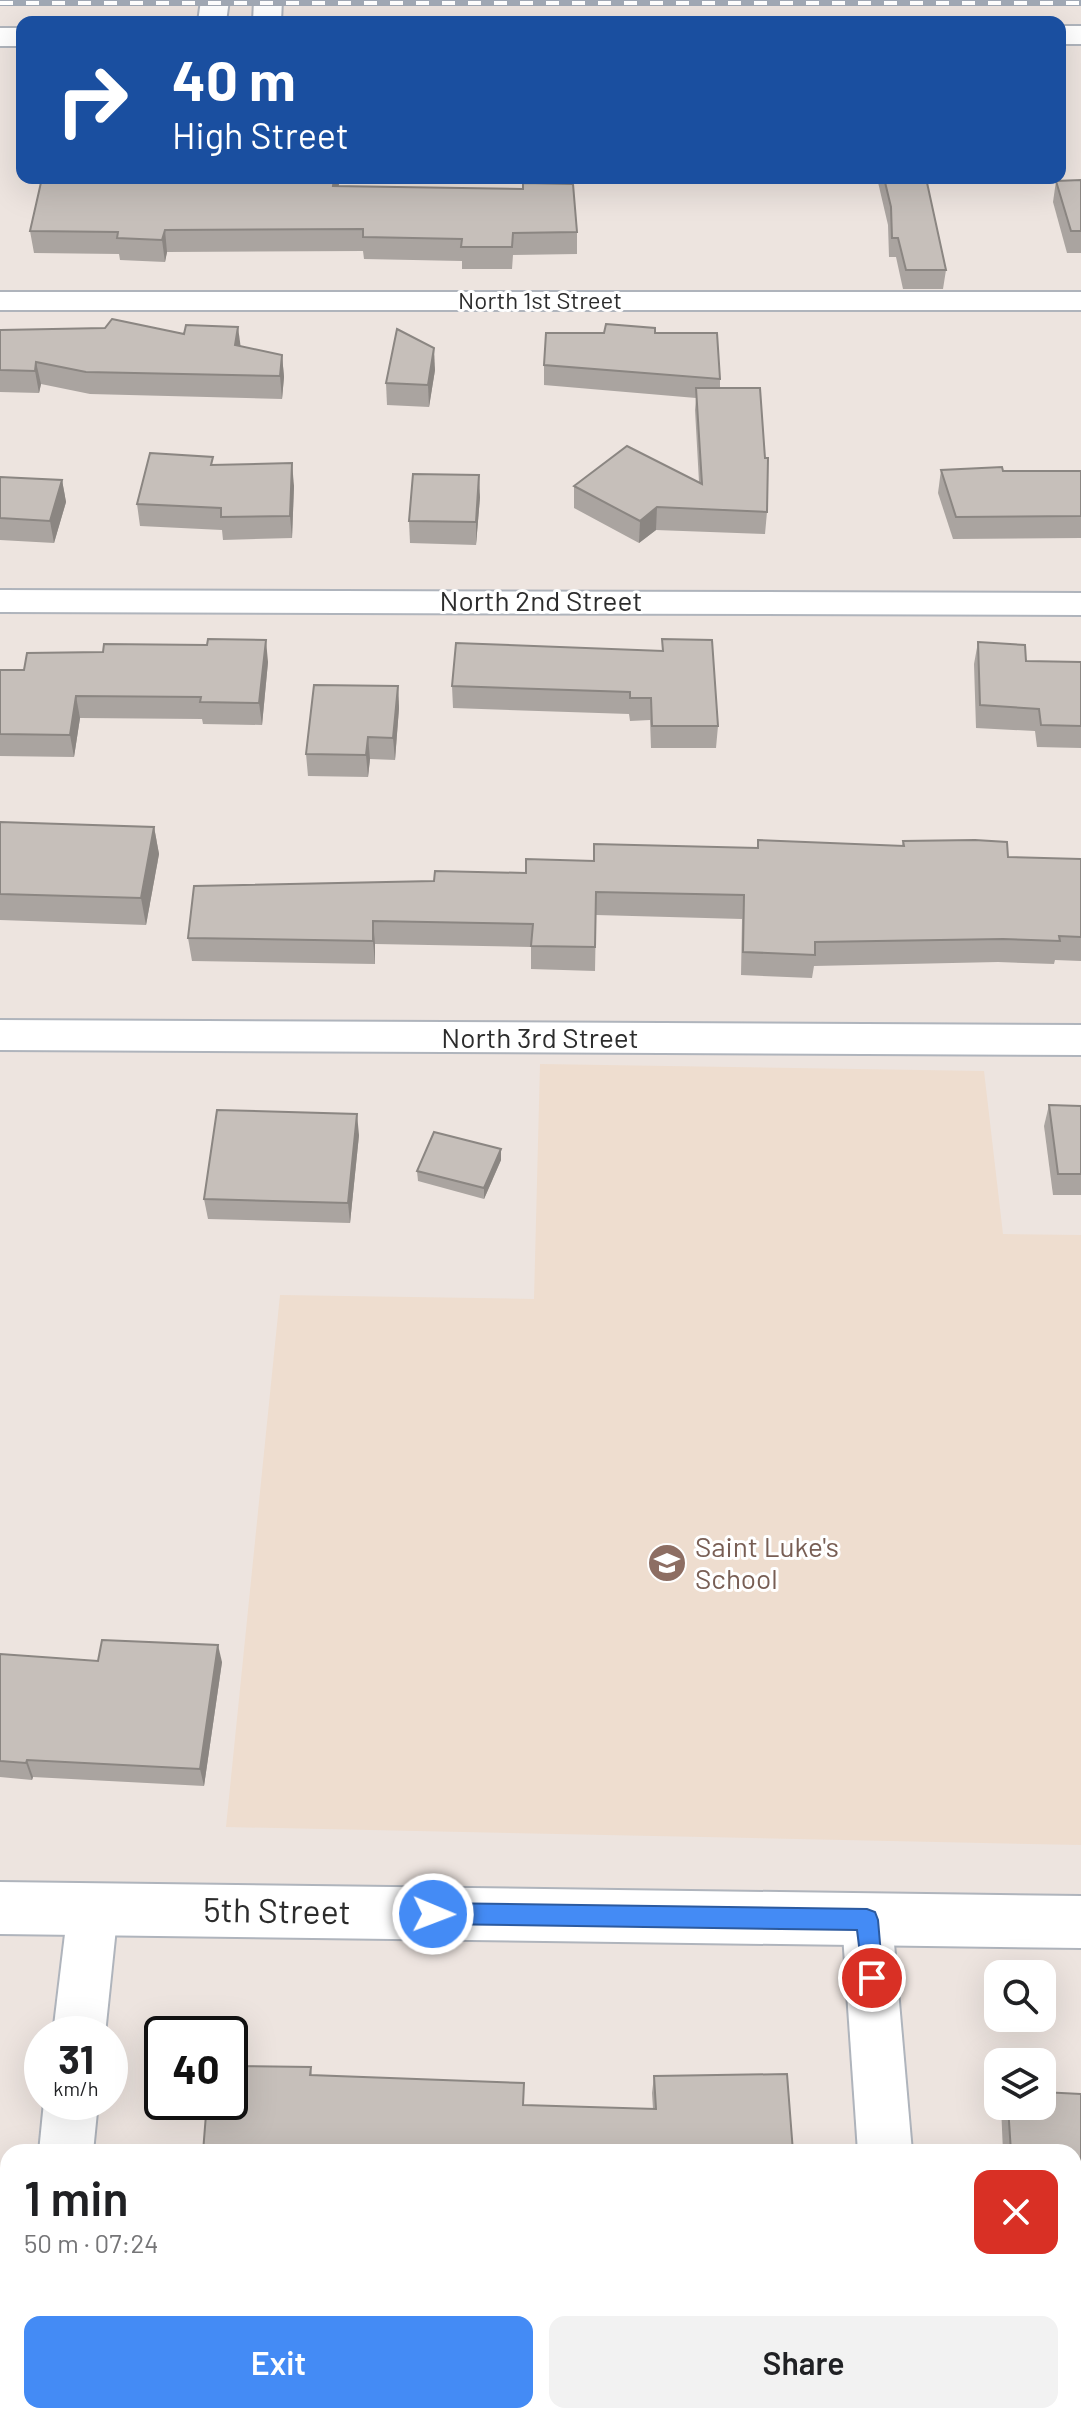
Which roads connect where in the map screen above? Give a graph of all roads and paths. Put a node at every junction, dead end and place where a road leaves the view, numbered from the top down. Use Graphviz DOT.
graph roads {
  1 [pos="0,301"];
  2 [pos="1081,301"];
  3 [pos="0,601"];
  4 [pos="1081,604"];
  5 [pos="0,1035"];
  6 [pos="1081,1040"];
  7 [pos="0,1908"];
  8 [pos="93,1909"];
  9 [pos="867,1920"];
  10 [pos="1081,1922"];
  11 [pos="81,2016"];
  12 [pos="69,2120"];
  13 [pos="67,2144"];
  14 [pos="884,2144"];
  1 -- 2 [label="street, North 1st Street"];
  3 -- 4 [label="street, North 2nd Street"];
  5 -- 6 [label="street, North 3rd Street"];
  7 -- 8 [label="street, 5th Street"];
  8 -- 9 [label="street, 5th Street"];
  8 -- 11 [label="street"];
  9 -- 10 [label="street, 5th Street"];
  9 -- 14 [label="street"];
  12 -- 13 [label="street"];
}
